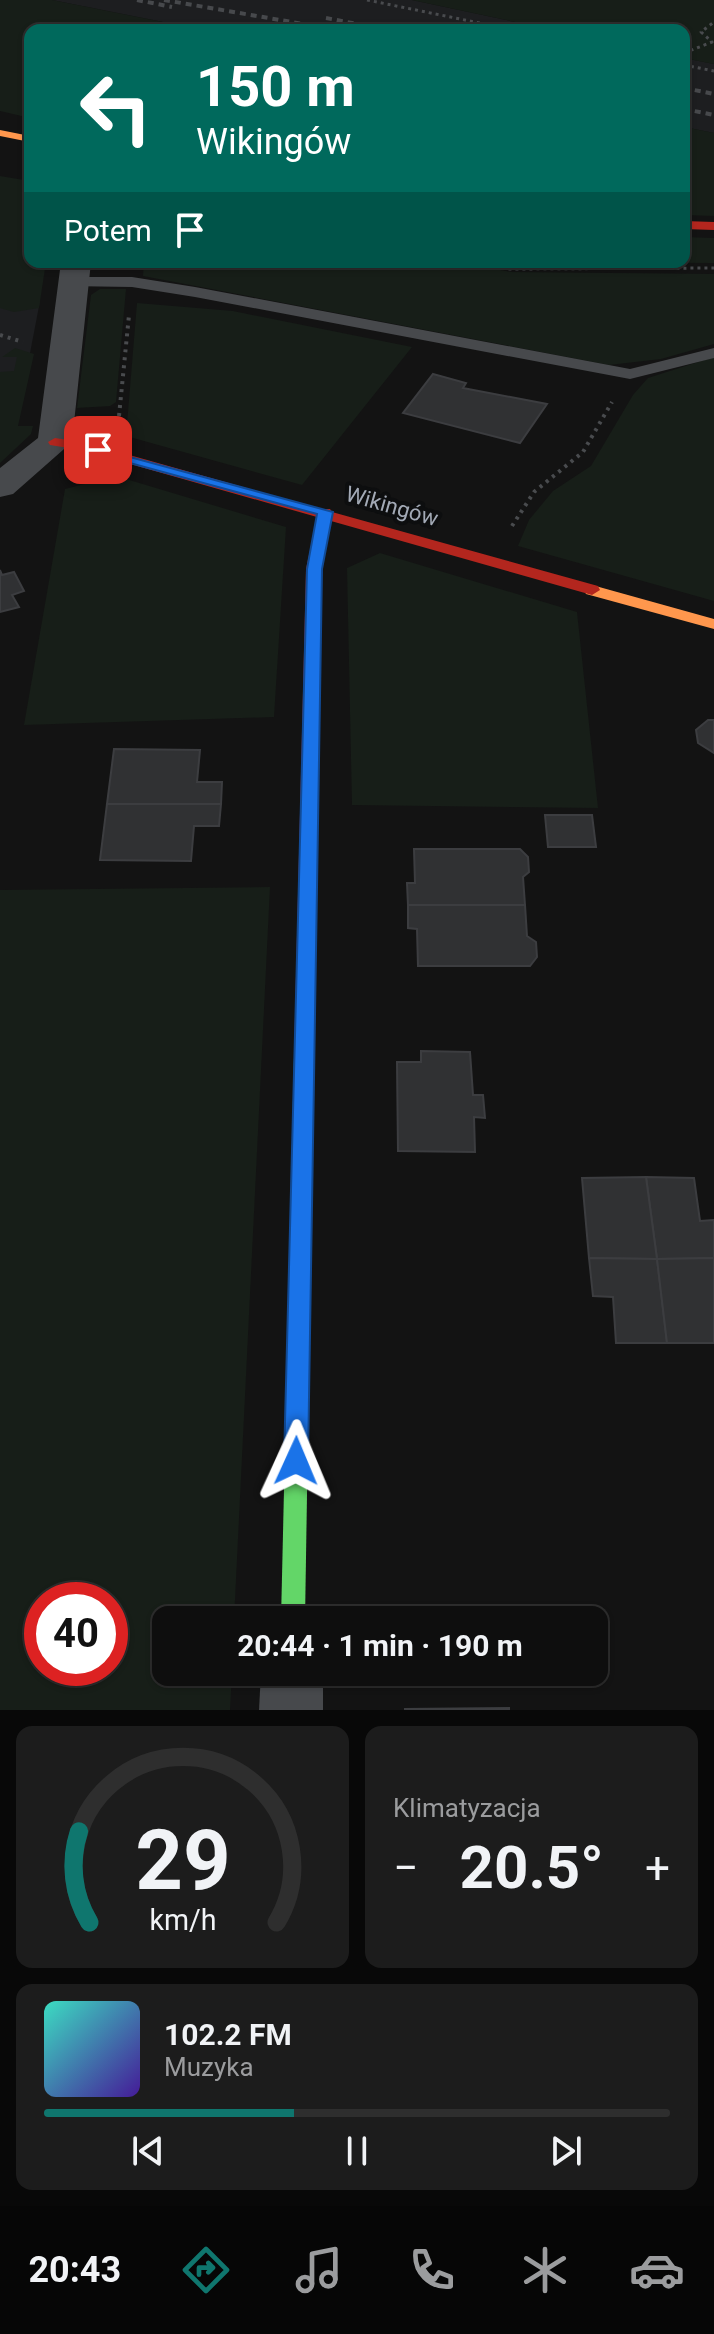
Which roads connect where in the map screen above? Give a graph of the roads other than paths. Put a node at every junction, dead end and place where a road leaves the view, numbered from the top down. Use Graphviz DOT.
graph roads {
  1 [pos="0,133"];
  2 [pos="24,138"];
  3 [pos="690,225"];
  4 [pos="714,226"];
  5 [pos="75,272"];
  6 [pos="714,353"];
  7 [pos="55,442"];
  8 [pos="0,486"];
  9 [pos="325,512"];
  10 [pos="714,624"];
  11 [pos="293,1606"];
  12 [pos="292,1686"];
  13 [pos="291,1710"];
  1 -- 2 [label="street"];
  3 -- 4 [label="street"];
  5 -- 6 [label="lane"];
  5 -- 7 [label="street"];
  7 -- 8 [label="street"];
  7 -- 9 [label="street, Wikingów"];
  9 -- 10 [label="street, Wikingów"];
  9 -- 11 [label="street"];
  12 -- 13 [label="street"];
}
